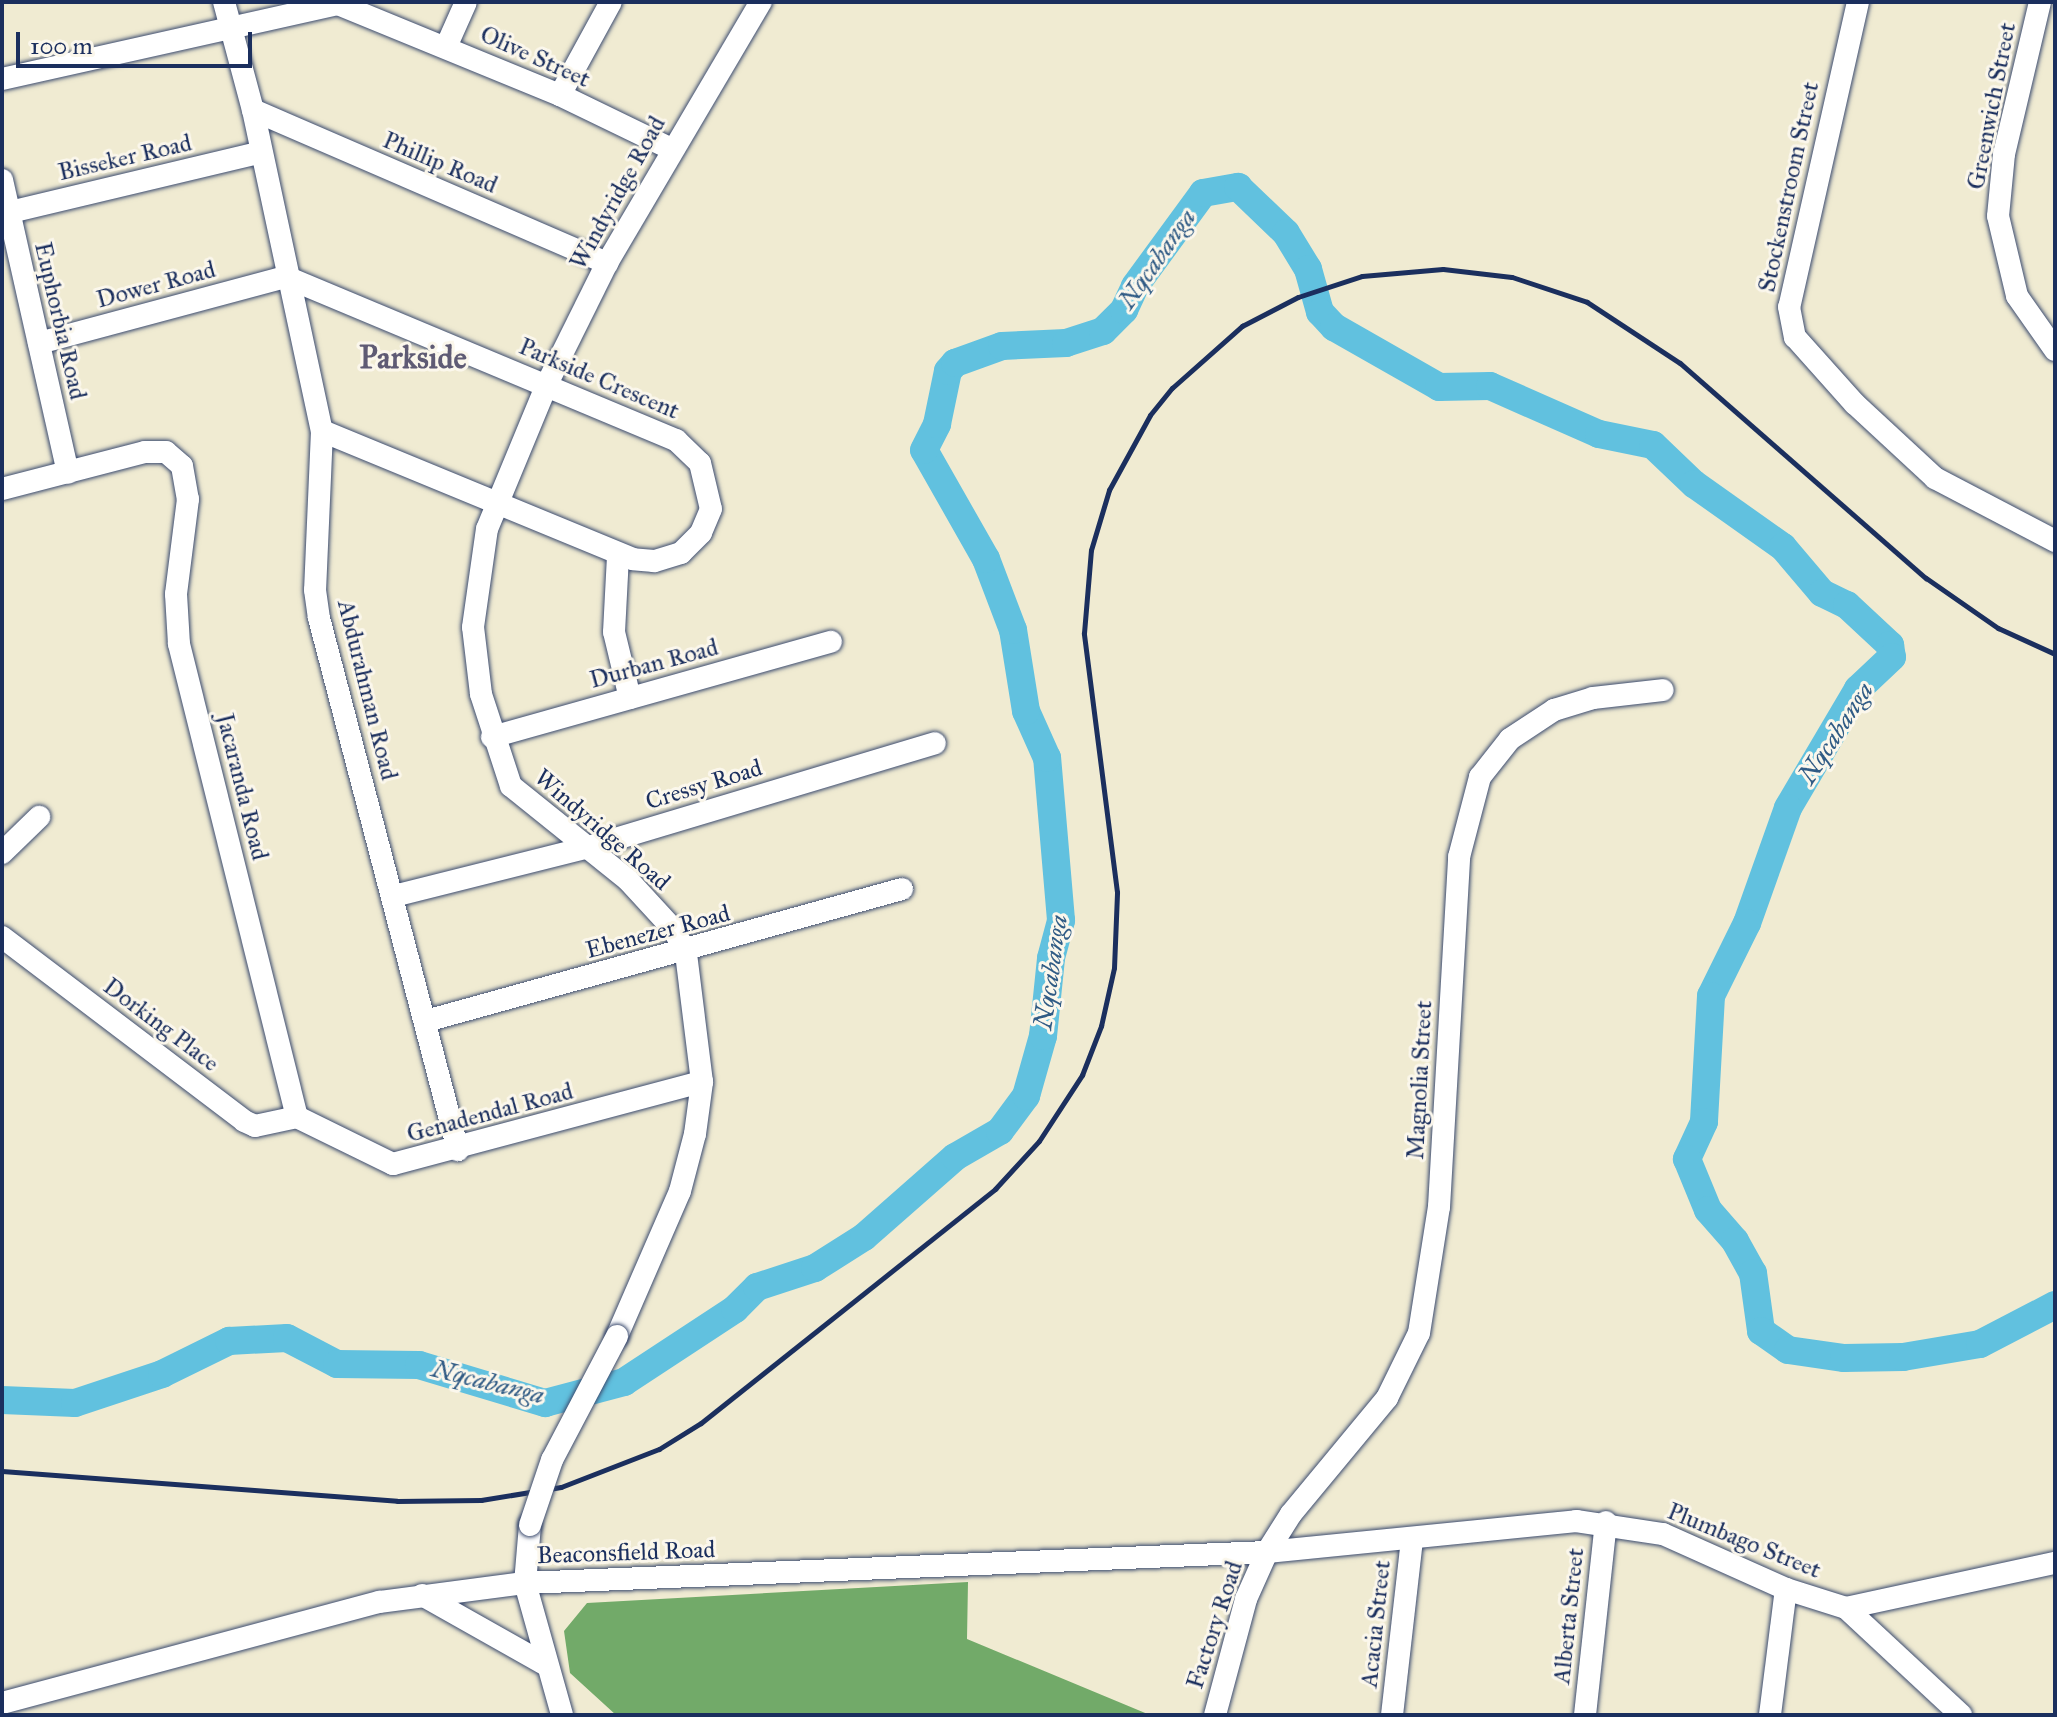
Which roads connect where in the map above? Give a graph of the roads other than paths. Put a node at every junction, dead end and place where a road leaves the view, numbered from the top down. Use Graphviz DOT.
graph roads {
  1 [pos="224,2"];
  2 [pos="466,2"];
  3 [pos="611,2"];
  4 [pos="761,2"];
  5 [pos="1858,2"];
  6 [pos="2040,2"];
  7 [pos="338,3"];
  8 [pos="230,28"];
  9 [pos="446,47"];
  10 [pos="2,79"];
  11 [pos="560,95"];
  12 [pos="253,110"];
  13 [pos="671,149"];
  14 [pos="259,153"];
  15 [pos="2,180"];
  16 [pos="6,214"];
  17 [pos="607,263"];
  18 [pos="286,277"];
  19 [pos="39,343"];
  20 [pos="2055,350"];
  21 [pos="547,384"];
  22 [pos="322,431"];
  23 [pos="68,473"];
  24 [pos="2,489"];
  25 [pos="496,504"];
  26 [pos="2055,541"];
  27 [pos="618,556"];
  28 [pos="831,642"];
  29 [pos="1663,690"];
  30 [pos="630,698"];
  31 [pos="492,737"];
  32 [pos="935,743"];
  33 [pos="39,817"];
  34 [pos="589,847"];
  35 [pos="2,853"];
  36 [pos="902,889"];
  37 [pos="394,896"];
  38 [pos="2,937"];
  39 [pos="686,953"];
  40 [pos="426,1021"];
  41 [pos="702,1082"];
  42 [pos="297,1117"];
  43 [pos="458,1150"];
  44 [pos="1606,1522"];
  45 [pos="1412,1539"];
  46 [pos="1267,1552"];
  47 [pos="2055,1563"];
  48 [pos="525,1583"];
  49 [pos="1786,1589"];
  50 [pos="422,1595"];
  51 [pos="1846,1608"];
  52 [pos="546,1665"];
  53 [pos="2,1703"];
  54 [pos="27,1706"];
  55 [pos="562,1715"];
  56 [pos="1215,1715"];
  57 [pos="1392,1715"];
  58 [pos="1585,1715"];
  59 [pos="1770,1715"];
  60 [pos="1961,1715"];
  1 -- 8 [label="street, Abdurahman Road"];
  2 -- 9 [label="street"];
  3 -- 11 [label="street"];
  4 -- 13 [label="street, Windyridge Road"];
  5 -- 26 [label="street, Stockenstroom Street"];
  6 -- 20 [label="street, Greenwich Street"];
  7 -- 8 [label="street, Olive Street"];
  7 -- 9 [label="street, Olive Street"];
  8 -- 10 [label="street, Olive Street"];
  8 -- 12 [label="street, Abdurahman Road"];
  9 -- 11 [label="street, Olive Street"];
  11 -- 13 [label="street, Olive Street"];
  12 -- 14 [label="street, Abdurahman Road"];
  12 -- 17 [label="street, Phillip Road"];
  13 -- 17 [label="street, Windyridge Road"];
  14 -- 16 [label="street, Bisseker Road"];
  14 -- 18 [label="street, Abdurahman Road"];
  15 -- 16 [label="street, Euphorbia Road"];
  16 -- 19 [label="street, Euphorbia Road"];
  17 -- 21 [label="street, Windyridge Road"];
  18 -- 19 [label="street, Dower Road"];
  18 -- 21 [label="street, Parkside Crescent"];
  18 -- 22 [label="street, Abdurahman Road"];
  19 -- 23 [label="street, Euphorbia Road"];
  21 -- 25 [label="street, Windyridge Road"];
  21 -- 27 [label="street, Parkside Crescent"];
  22 -- 25 [label="street, Parkside Crescent"];
  22 -- 37 [label="street, Abdurahman Road"];
  23 -- 24 [label="street"];
  23 -- 42 [label="street, Jacaranda Road"];
  25 -- 27 [label="street, Parkside Crescent"];
  25 -- 31 [label="street, Windyridge Road"];
  27 -- 30 [label="street"];
  28 -- 30 [label="street, Durban Road"];
  29 -- 46 [label="street, Magnolia Street"];
  30 -- 31 [label="street, Durban Road"];
  31 -- 34 [label="street, Windyridge Road"];
  32 -- 34 [label="street, Cressy Road"];
  33 -- 35 [label="street"];
  34 -- 37 [label="street, Cressy Road"];
  34 -- 39 [label="street, Windyridge Road"];
  36 -- 39 [label="street, Ebenezer Road"];
  37 -- 40 [label="street, Abdurahman Road"];
  38 -- 42 [label="street, Dorking Place"];
  39 -- 40 [label="street, Ebenezer Road"];
  39 -- 41 [label="street, Windyridge Road"];
  40 -- 43 [label="street, Abdurahman Road"];
  41 -- 43 [label="street, Genadendal Road"];
  41 -- 48 [label="street, Windyridge Road, bridge"];
  42 -- 43 [label="street, Genadendal Road"];
  44 -- 45 [label="street, Plumbago Street"];
  44 -- 49 [label="street, Plumbago Street"];
  44 -- 58 [label="street, Alberta Street"];
  45 -- 46 [label="street, Plumbago Street"];
  45 -- 57 [label="street, Acacia Street"];
  46 -- 48 [label="street, Beaconsfield Road"];
  46 -- 56 [label="street, Factory Road"];
  47 -- 51 [label="street, Plumbago Street"];
  48 -- 50 [label="street, Beaconsfield Road"];
  48 -- 52 [label="street, Windyridge Road"];
  49 -- 51 [label="street, Plumbago Street"];
  49 -- 59 [label="street"];
  50 -- 52 [label="street"];
  50 -- 54 [label="street, Beaconsfield Road"];
  51 -- 60 [label="street"];
  52 -- 55 [label="street, Windyridge Road"];
  53 -- 54 [label="street, Beaconsfield Road"];
}
